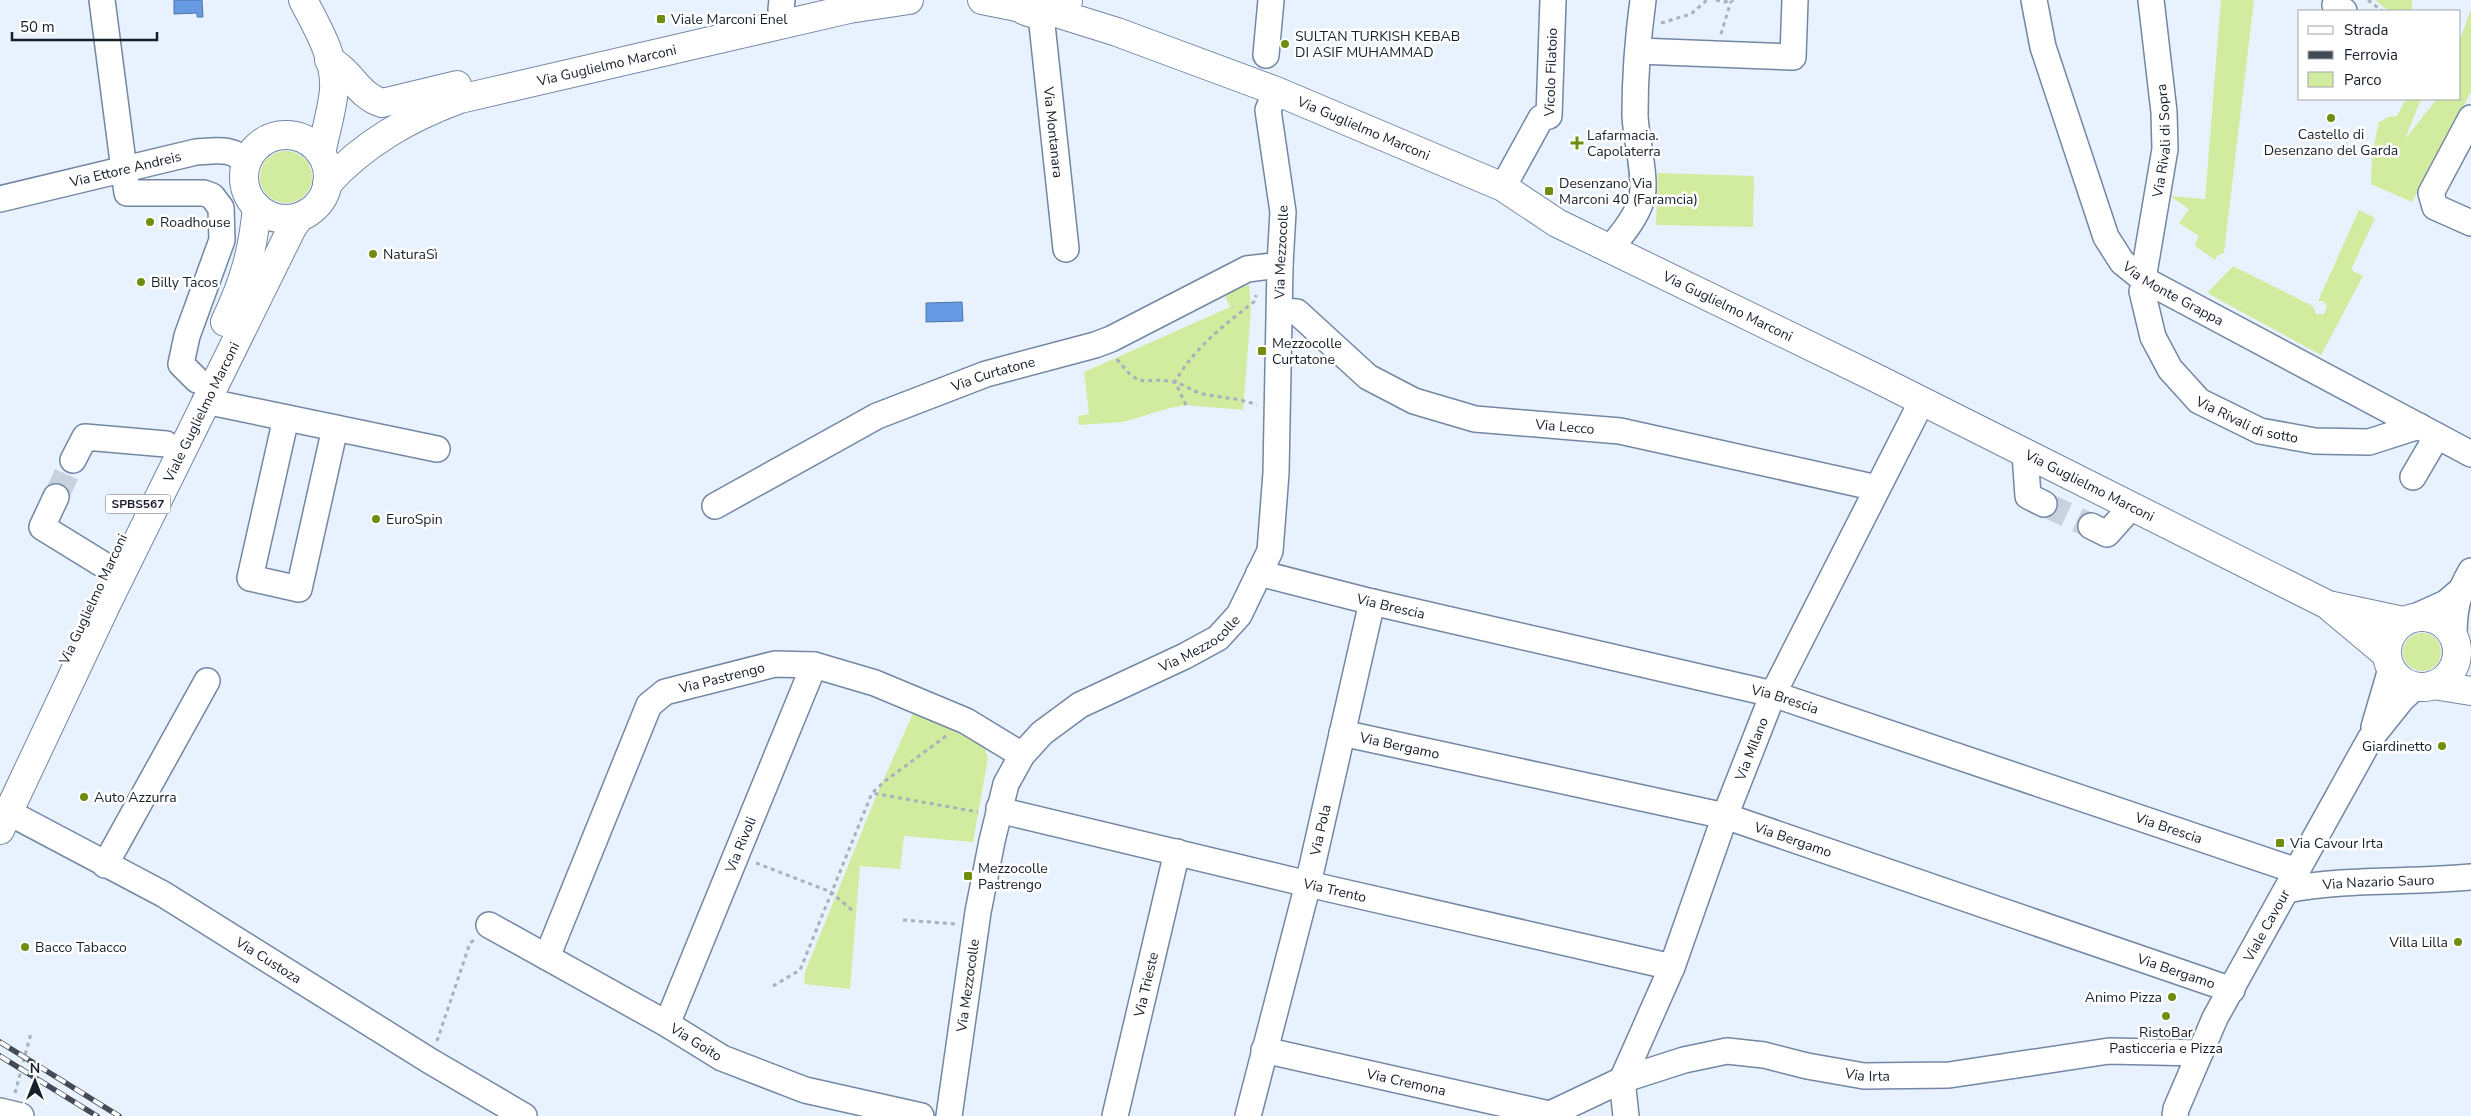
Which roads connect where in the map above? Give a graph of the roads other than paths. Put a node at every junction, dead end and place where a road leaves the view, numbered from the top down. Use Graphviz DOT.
graph roads {
  1 [pos="102,0"];
  2 [pos="303,0"];
  3 [pos="826,0"];
  4 [pos="909,0"];
  5 [pos="982,0"];
  6 [pos="1084,0"];
  7 [pos="1271,0"];
  8 [pos="1553,0"];
  9 [pos="1643,0"];
  10 [pos="1794,0"];
  11 [pos="2034,0"];
  12 [pos="2151,0"];
  13 [pos="781,5"];
  14 [pos="1038,7"];
  15 [pos="1117,32"];
  16 [pos="1638,41"];
  17 [pos="1266,55"];
  18 [pos="328,60"];
  19 [pos="439,89"];
  20 [pos="1276,91"];
  21 [pos="2471,118"];
  22 [pos="288,135"];
  23 [pos="321,154"];
  24 [pos="246,164"];
  25 [pos="124,171"];
  26 [pos="327,184"];
  27 [pos="1503,187"];
  28 [pos="0,199"];
  29 [pos="257,207"];
  30 [pos="307,213"];
  31 [pos="2471,223"];
  32 [pos="1610,248"];
  33 [pos="1066,249"];
  34 [pos="1280,265"];
  35 [pos="2142,285"];
  36 [pos="1280,301"];
  37 [pos="201,390"];
  38 [pos="1922,402"];
  39 [pos="286,418"];
  40 [pos="335,428"];
  41 [pos="2428,431"];
  42 [pos="166,444"];
  43 [pos="437,449"];
  44 [pos="2025,454"];
  45 [pos="2471,454"];
  46 [pos="74,460"];
  47 [pos="2413,477"];
  48 [pos="1877,488"];
  49 [pos="56,497"];
  50 [pos="2044,504"];
  51 [pos="715,506"];
  52 [pos="2131,507"];
  53 [pos="2091,526"];
  54 [pos="108,567"];
  55 [pos="1259,573"];
  56 [pos="2465,581"];
  57 [pos="1372,602"];
  58 [pos="2328,605"];
  59 [pos="2409,619"];
  60 [pos="2454,637"];
  61 [pos="2471,659"];
  62 [pos="2388,662"];
  63 [pos="814,665"];
  64 [pos="207,681"];
  65 [pos="2425,686"];
  66 [pos="2471,691"];
  67 [pos="1773,694"];
  68 [pos="1342,733"];
  69 [pos="2370,738"];
  70 [pos="1022,755"];
  71 [pos="992,811"];
  72 [pos="3,812"];
  73 [pos="1725,816"];
  74 [pos="1177,852"];
  75 [pos="105,865"];
  76 [pos="2471,877"];
  77 [pos="2292,880"];
  78 [pos="1308,884"];
  79 [pos="489,925"];
  80 [pos="547,957"];
  81 [pos="1672,967"];
  82 [pos="2232,990"];
  83 [pos="667,1024"];
  84 [pos="1264,1050"];
  85 [pos="2200,1053"];
  86 [pos="1622,1080"];
  87 [pos="1548,1115"];
  88 [pos="524,1116"];
  89 [pos="921,1116"];
  90 [pos="950,1116"];
  91 [pos="1114,1116"];
  92 [pos="1248,1116"];
  93 [pos="1626,1116"];
  94 [pos="2175,1116"];
  1 -- 25 [label="street"];
  2 -- 18 [label="main road"];
  2 -- 22 [label="main road"];
  3 -- 13 [label="main road, Via Guglielmo Marconi"];
  4 -- 26 [label="main road, Via Guglielmo Marconi"];
  5 -- 14 [label="main road, Via Guglielmo Marconi"];
  6 -- 15 [label="main road, Via Guglielmo Marconi"];
  7 -- 17 [label="street"];
  8 -- 27 [label="street, Vicolo Filatoio"];
  9 -- 16 [label="street"];
  10 -- 16 [label="street"];
  11 -- 35 [label="street, Via Monte Grappa"];
  12 -- 35 [label="street, Via Rivali di Sopra"];
  13 -- 19 [label="main road, Via Guglielmo Marconi"];
  14 -- 15 [label="main road, Via Guglielmo Marconi"];
  14 -- 33 [label="street, Via Montanara"];
  15 -- 20 [label="main road, Via Guglielmo Marconi"];
  16 -- 32 [label="street"];
  18 -- 19 [label="main road, Via Guglielmo Marconi"];
  18 -- 23 [label="main road"];
  19 -- 23 [label="main road, Via Guglielmo Marconi"];
  20 -- 27 [label="main road, Via Guglielmo Marconi"];
  20 -- 34 [label="street, Via Mezzocolle"];
  21 -- 31 [label="street"];
  22 -- 23 [label="main road"];
  22 -- 24 [label="main road"];
  23 -- 26 [label="main road"];
  24 -- 25 [label="street, Via Ettore Andreis"];
  24 -- 29 [label="main road"];
  25 -- 28 [label="street, Via Ettore Andreis"];
  25 -- 37 [label="street"];
  26 -- 30 [label="main road, Via Guglielmo Marconi"];
  27 -- 32 [label="main road, Via Guglielmo Marconi"];
  29 -- 30 [label="main road"];
  29 -- 37 [label="main road, Via Guglielmo Marconi / SPBS567"];
  30 -- 37 [label="main road, Viale Guglielmo Marconi / SPBS567"];
  32 -- 38 [label="main road, Via Guglielmo Marconi"];
  34 -- 36 [label="street, Via Mezzocolle"];
  34 -- 51 [label="street, Via Curtatone"];
  35 -- 41 [label="street, Via Monte Grappa"];
  35 -- 41 [label="street, Via Rivali di sotto"];
  36 -- 48 [label="street, Via Lecco"];
  36 -- 55 [label="street, Via Mezzocolle"];
  37 -- 39 [label="street"];
  37 -- 42 [label="main road, Via Guglielmo Marconi / SPBS567"];
  37 -- 72 [label="main road, Viale Guglielmo Marconi / SPBS567"];
  38 -- 44 [label="main road, Via Guglielmo Marconi"];
  38 -- 48 [label="street, Via Milano"];
  39 -- 40 [label="street"];
  39 -- 40 [label="street"];
  40 -- 43 [label="street"];
  41 -- 45 [label="street, Via Monte Grappa"];
  41 -- 47 [label="street"];
  42 -- 46 [label="street"];
  42 -- 54 [label="main road, Via Guglielmo Marconi / SPBS567"];
  44 -- 50 [label="street"];
  44 -- 52 [label="main road, Via Guglielmo Marconi"];
  48 -- 67 [label="street, Via Milano"];
  49 -- 54 [label="street"];
  52 -- 53 [label="street"];
  52 -- 58 [label="main road, Via Guglielmo Marconi"];
  54 -- 72 [label="main road, Via Guglielmo Marconi / SPBS567"];
  55 -- 57 [label="street, Via Brescia"];
  55 -- 70 [label="street, Via Mezzocolle"];
  56 -- 59 [label="street"];
  56 -- 60 [label="street"];
  57 -- 67 [label="street, Via Brescia"];
  57 -- 68 [label="street, Via Pola"];
  58 -- 59 [label="main road, Via Guglielmo Marconi"];
  58 -- 62 [label="main road, Via Guglielmo Marconi"];
  59 -- 60 [label="main road"];
  59 -- 62 [label="main road"];
  60 -- 61 [label="main road"];
  60 -- 65 [label="main road"];
  62 -- 65 [label="main road"];
  62 -- 69 [label="street, Viale Cavour"];
  63 -- 70 [label="street, Via Pastrengo"];
  63 -- 80 [label="street, Via Pastrengo"];
  63 -- 83 [label="street, Via Rivoli"];
  64 -- 75 [label="street"];
  65 -- 66 [label="main road"];
  65 -- 69 [label="street, Viale Cavour"];
  67 -- 73 [label="street, Via Milano"];
  67 -- 77 [label="street, Via Brescia"];
  68 -- 73 [label="street, Via Bergamo"];
  68 -- 78 [label="street, Via Pola"];
  69 -- 77 [label="street, Viale Cavour"];
  70 -- 71 [label="street, Via Mezzocolle"];
  71 -- 74 [label="street, Via Trento"];
  71 -- 90 [label="street, Via Mezzocolle"];
  72 -- 75 [label="street, Via Custoza"];
  73 -- 81 [label="street, Via Milano"];
  73 -- 82 [label="street, Via Bergamo"];
  74 -- 78 [label="street, Via Trento"];
  74 -- 91 [label="street, Via Trieste"];
  75 -- 88 [label="street, Via Custoza"];
  76 -- 77 [label="street, Via Nazario Sauro"];
  77 -- 82 [label="street, Viale Cavour"];
  78 -- 81 [label="street, Via Trento"];
  78 -- 84 [label="street, Via Pola"];
  79 -- 80 [label="street, Via Goito"];
  80 -- 83 [label="street, Via Goito"];
  81 -- 86 [label="street, Via Milano"];
  82 -- 85 [label="street, Viale Cavour"];
  83 -- 89 [label="street, Via Goito"];
  84 -- 87 [label="street, Via Cremona"];
  84 -- 92 [label="street, Via Pola"];
  85 -- 86 [label="street, Via Irta"];
  85 -- 94 [label="street, Viale Cavour"];
  86 -- 87 [label="street, Via Irta"];
  86 -- 93 [label="street"];
}
